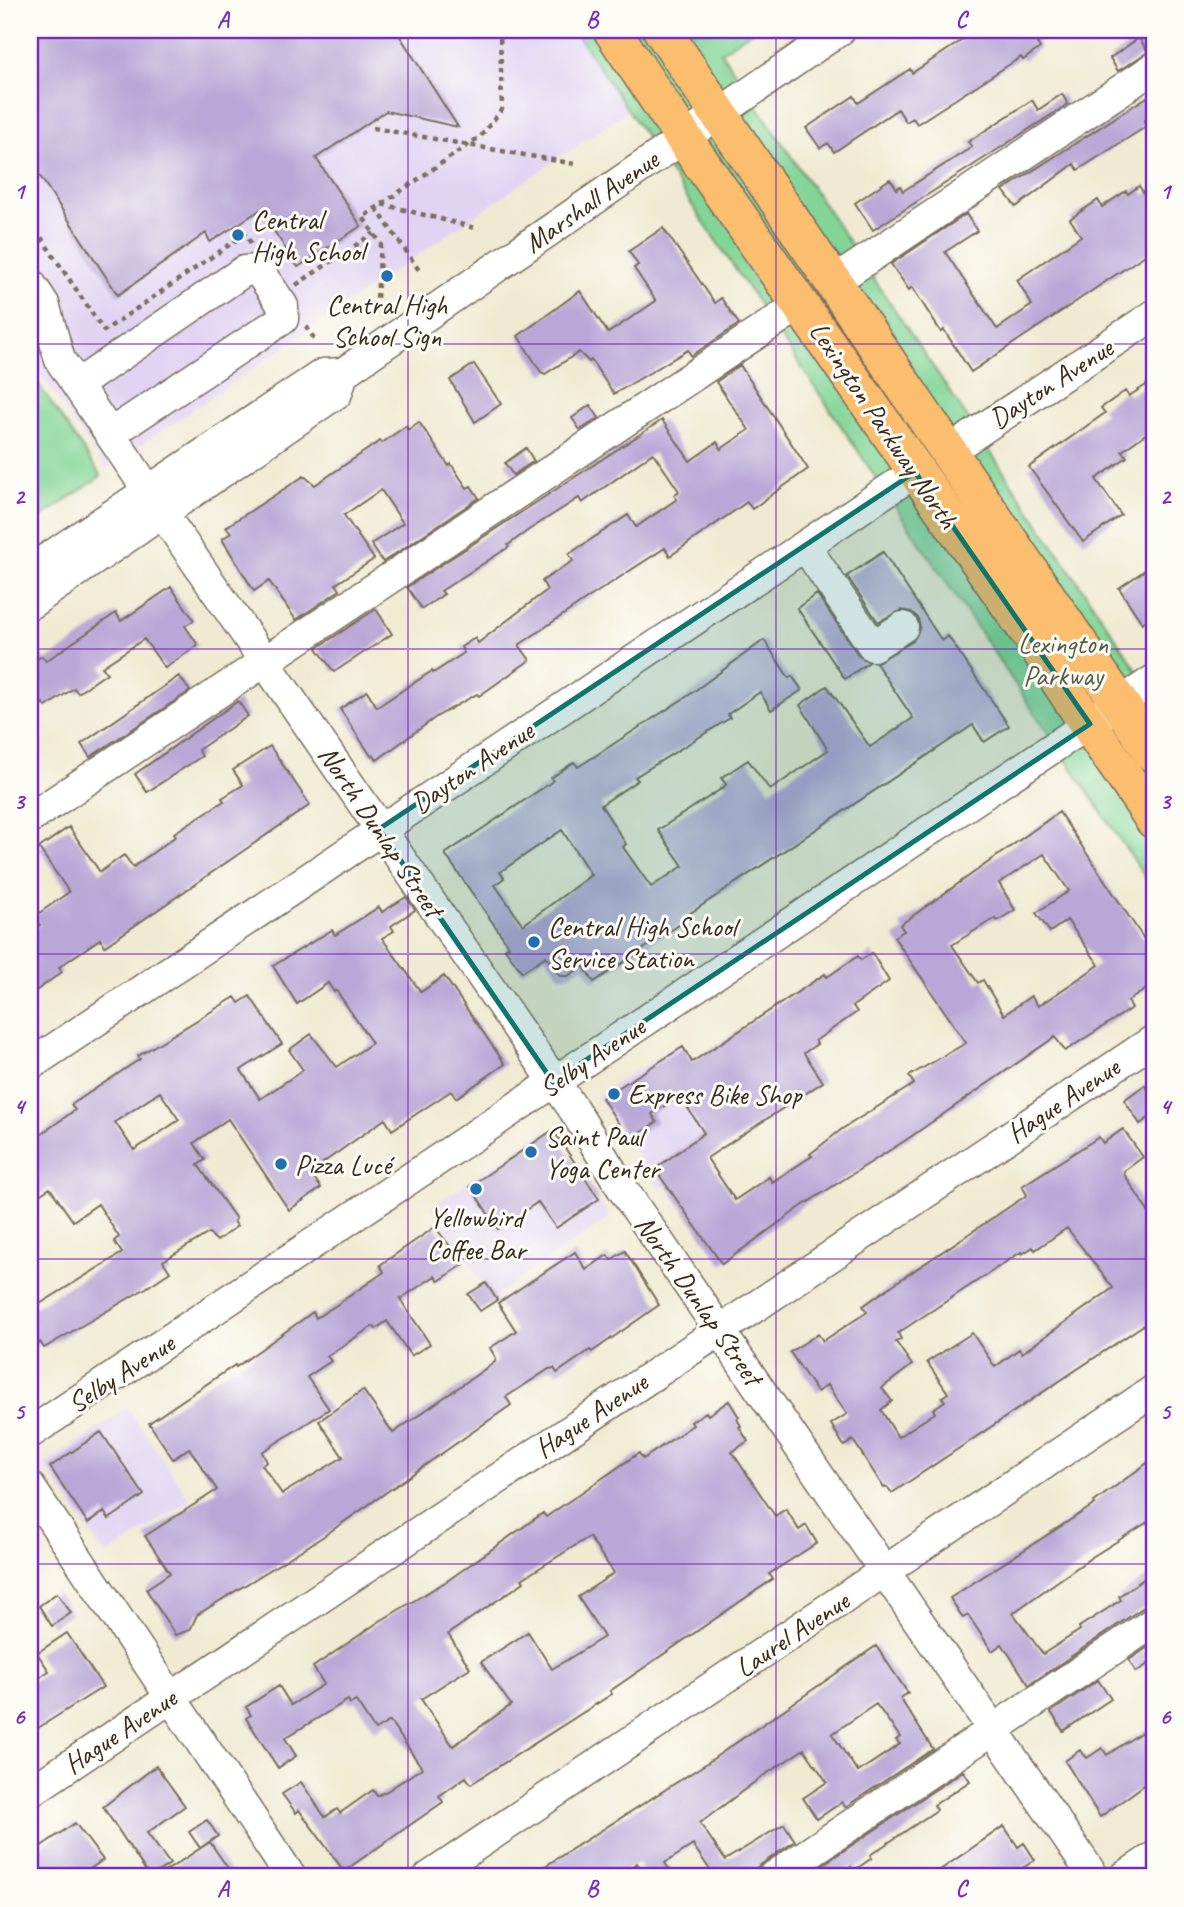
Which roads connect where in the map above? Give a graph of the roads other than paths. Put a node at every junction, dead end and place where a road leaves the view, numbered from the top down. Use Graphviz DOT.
graph roads {
  1 [pos="612,30"];
  2 [pos="663,30"];
  3 [pos="840,30"];
  4 [pos="1154,68"];
  5 [pos="718,113"];
  6 [pos="683,137"];
  7 [pos="833,282"];
  8 [pos="30,283"];
  9 [pos="801,304"];
  10 [pos="1154,316"];
  11 [pos="39,333"];
  12 [pos="344,373"];
  13 [pos="76,385"];
  14 [pos="110,434"];
  15 [pos="948,450"];
  16 [pos="915,472"];
  17 [pos="147,489"];
  18 [pos="163,514"];
  19 [pos="806,546"];
  20 [pos="30,570"];
  21 [pos="30,604"];
  22 [pos="904,627"];
  23 [pos="265,661"];
  24 [pos="1154,680"];
  25 [pos="1120,703"];
  26 [pos="1090,724"];
  27 [pos="1154,754"];
  28 [pos="30,818"];
  29 [pos="1154,820"];
  30 [pos="379,829"];
  31 [pos="1154,1040"];
  32 [pos="30,1065"];
  33 [pos="553,1082"];
  34 [pos="720,1328"];
  35 [pos="1154,1390"];
  36 [pos="30,1433"];
  37 [pos="30,1487"];
  38 [pos="885,1571"];
  39 [pos="1154,1622"];
  40 [pos="169,1699"];
  41 [pos="994,1730"];
  42 [pos="30,1792"];
  43 [pos="1154,1857"];
  44 [pos="291,1877"];
  45 [pos="429,1877"];
  46 [pos="773,1877"];
  47 [pos="1094,1877"];
  48 [pos="1124,1877"];
  1 -- 6 [label="main road, Lexington Parkway North"];
  2 -- 5 [label="main road, Lexington Parkway North"];
  3 -- 5 [label="street, Marshall Avenue"];
  4 -- 7 [label="street"];
  5 -- 6 [label="street, Marshall Avenue"];
  5 -- 7 [label="main road, Lexington Parkway North"];
  6 -- 9 [label="main road, Lexington Parkway North"];
  6 -- 12 [label="street, Marshall Avenue"];
  7 -- 15 [label="main road, Lexington Parkway North"];
  8 -- 11 [label="street"];
  9 -- 16 [label="main road, Lexington Parkway North"];
  9 -- 23 [label="street"];
  10 -- 15 [label="street, Dayton Avenue"];
  11 -- 13 [label="street"];
  12 -- 17 [label="street, Marshall Avenue"];
  12 -- 18 [label="street, Marshall Avenue"];
  13 -- 14 [label="street"];
  13 -- 14 [label="street"];
  14 -- 17 [label="street"];
  15 -- 25 [label="main road, Lexington Parkway North"];
  16 -- 19 [label="street, Dayton Avenue"];
  16 -- 26 [label="main road, Lexington Parkway North"];
  17 -- 20 [label="street, Marshall Avenue"];
  18 -- 21 [label="street, Marshall Avenue"];
  18 -- 23 [label="street, North Dunlap Street"];
  19 -- 22 [label="street"];
  19 -- 30 [label="street, Dayton Avenue"];
  23 -- 28 [label="street"];
  23 -- 30 [label="street, North Dunlap Street"];
  24 -- 25 [label="street, Selby Avenue"];
  25 -- 26 [label="street, Selby Avenue"];
  25 -- 27 [label="main road, Lexington Parkway North"];
  26 -- 29 [label="main road, Lexington Parkway North"];
  26 -- 33 [label="street, Selby Avenue"];
  30 -- 32 [label="street, Dayton Avenue"];
  30 -- 33 [label="street, North Dunlap Street"];
  31 -- 34 [label="street, Hague Avenue"];
  33 -- 34 [label="street, North Dunlap Street"];
  33 -- 36 [label="street, Selby Avenue"];
  34 -- 38 [label="street, North Dunlap Street"];
  34 -- 40 [label="street, Hague Avenue"];
  35 -- 38 [label="street, Laurel Avenue"];
  37 -- 40 [label="street"];
  38 -- 41 [label="street, North Dunlap Street"];
  38 -- 45 [label="street, Laurel Avenue"];
  39 -- 41 [label="street"];
  40 -- 42 [label="street, Hague Avenue"];
  40 -- 44 [label="street"];
  41 -- 46 [label="street"];
  41 -- 47 [label="street, North Dunlap Street"];
  43 -- 48 [label="street"];
}
